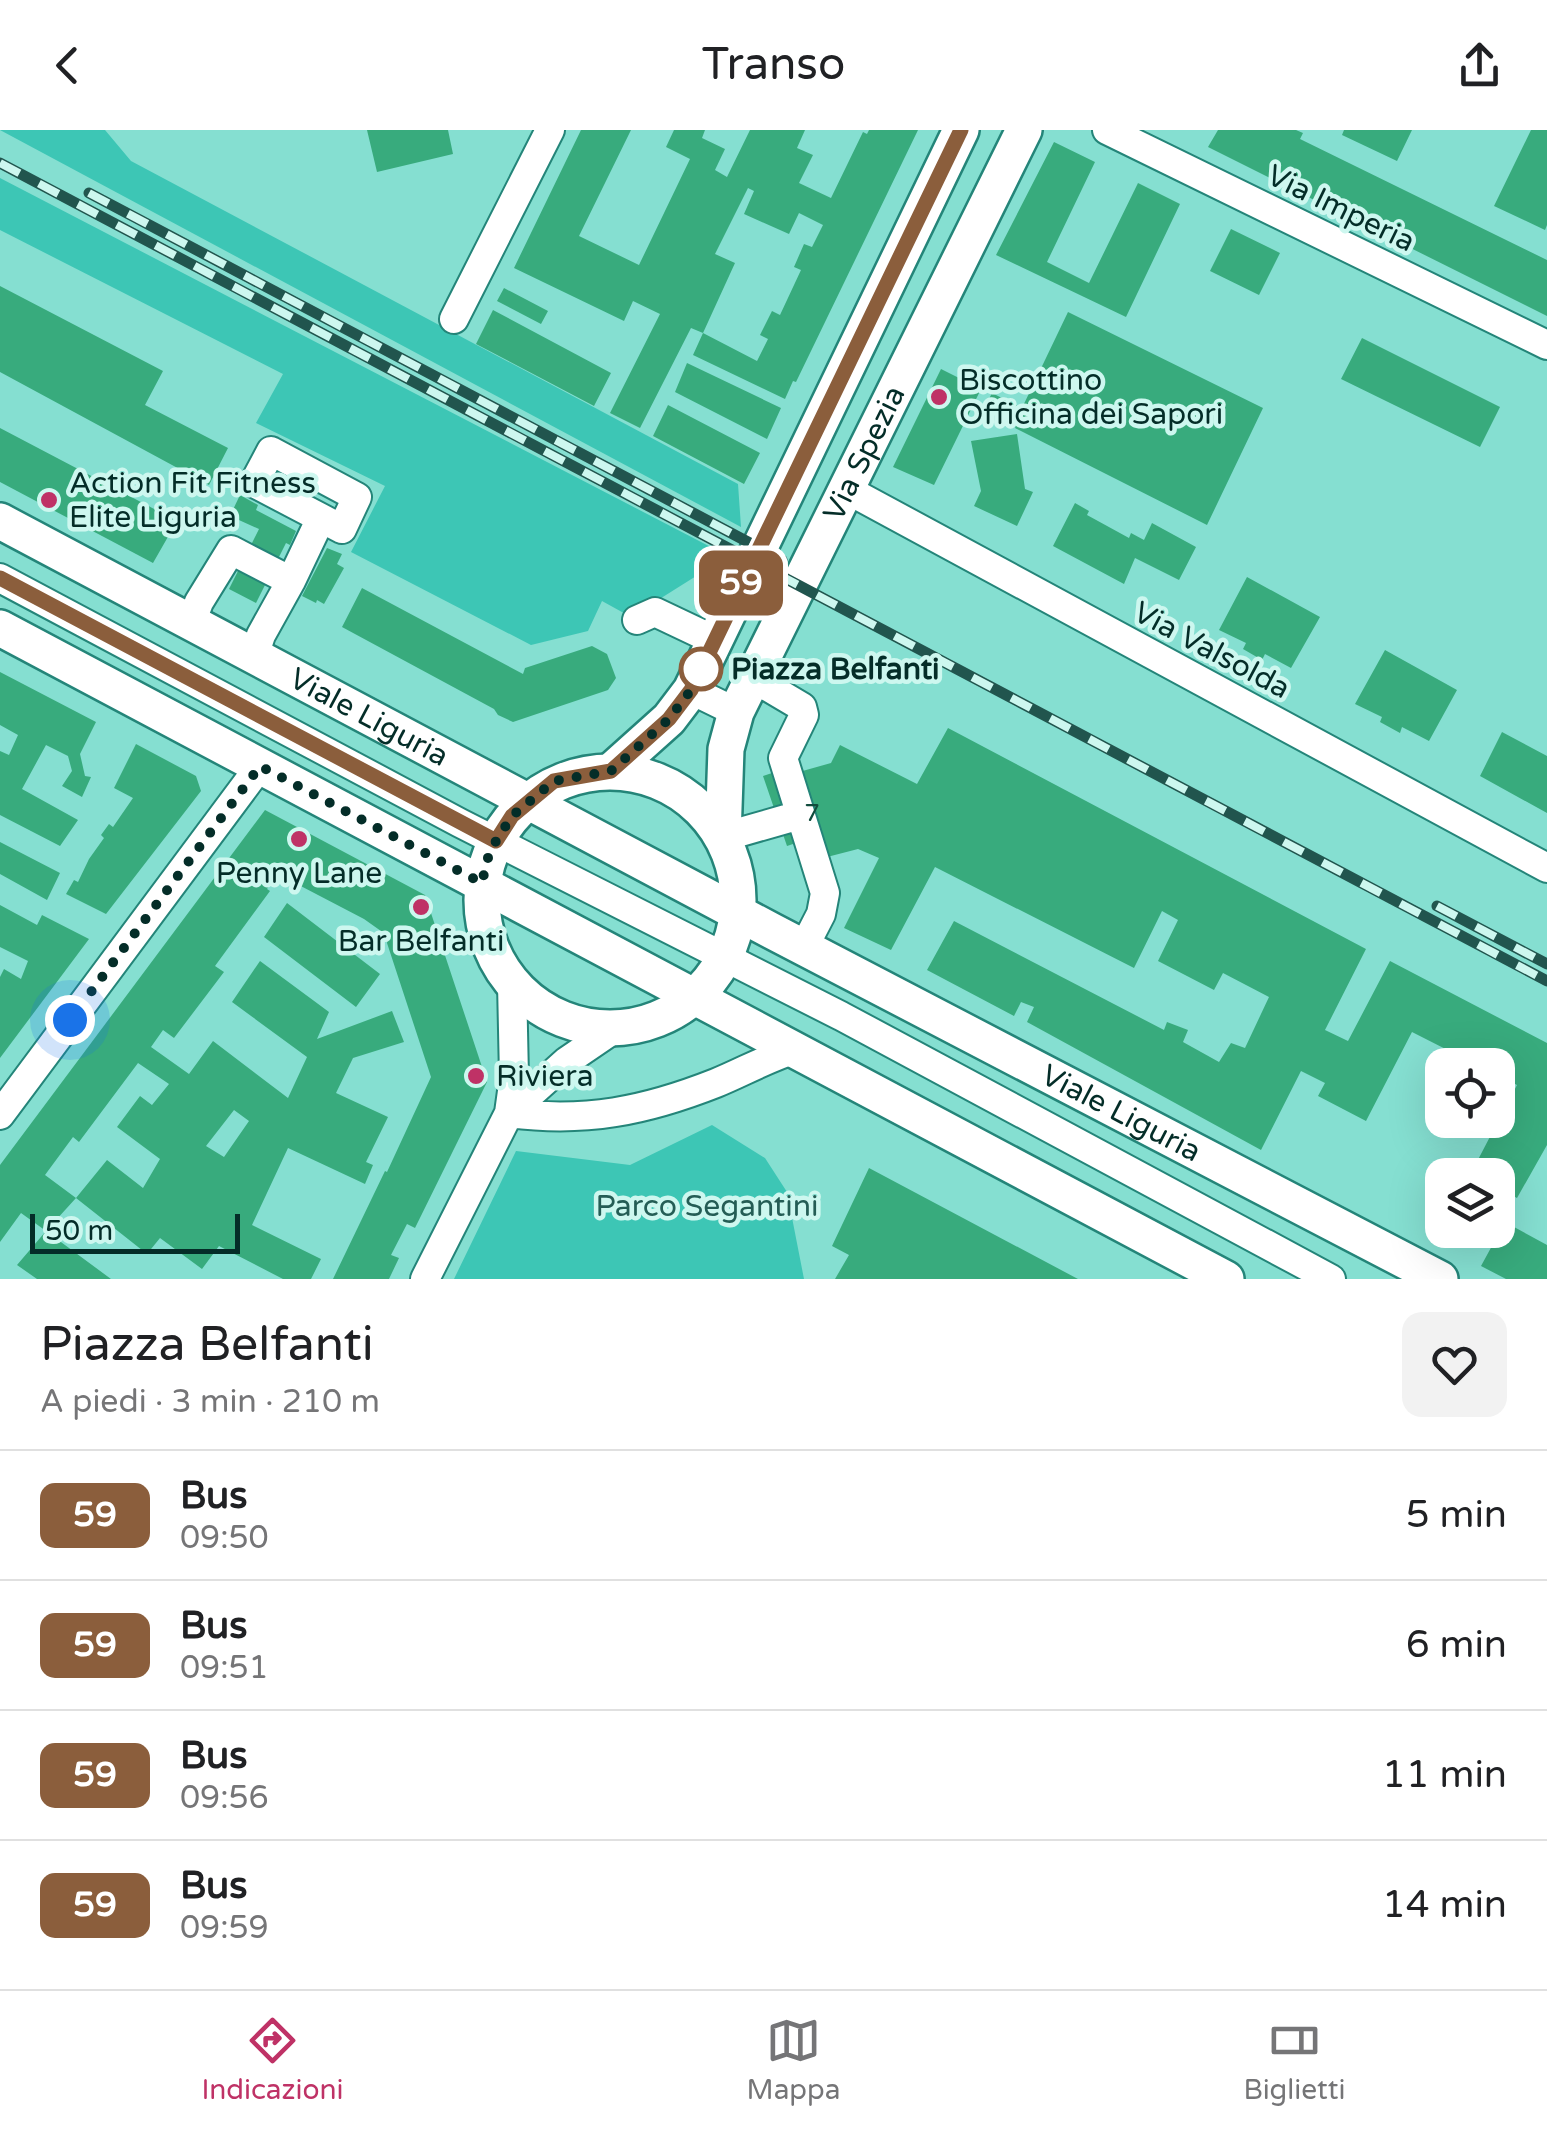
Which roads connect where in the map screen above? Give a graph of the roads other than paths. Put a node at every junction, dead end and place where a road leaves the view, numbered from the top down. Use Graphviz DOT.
graph roads {
  1 [pos="550,130"];
  2 [pos="961,130"];
  3 [pos="1024,130"];
  4 [pos="1106,130"];
  5 [pos="454,319"];
  6 [pos="1547,345"];
  7 [pos="846,489"];
  8 [pos="321,518"];
  9 [pos="0,521"];
  10 [pos="0,578"];
  11 [pos="291,581"];
  12 [pos="637,620"];
  13 [pos="190,623"];
  14 [pos="0,628"];
  15 [pos="714,640"];
  16 [pos="254,656"];
  17 [pos="753,678"];
  18 [pos="691,690"];
  19 [pos="736,712"];
  20 [pos="260,766"];
  21 [pos="611,771"];
  22 [pos="527,802"];
  23 [pos="800,815"];
  24 [pos="723,837"];
  25 [pos="496,841"];
  26 [pos="1547,868"];
  27 [pos="482,883"];
  28 [pos="738,913"];
  29 [pos="804,947"];
  30 [pos="726,957"];
  31 [pos="512,983"];
  32 [pos="696,996"];
  33 [pos="614,1029"];
  34 [pos="796,1049"];
  35 [pos="509,1113"];
  36 [pos="0,1115"];
  37 [pos="425,1279"];
  38 [pos="1226,1279"];
  39 [pos="1330,1279"];
  40 [pos="1440,1279"];
  1 -- 5 [label="street"];
  2 -- 15 [label="main road, Via Spezia"];
  3 -- 7 [label="main road, Via Spezia"];
  4 -- 6 [label="street, Via Imperia"];
  7 -- 17 [label="main road, Via Spezia"];
  7 -- 26 [label="street, Via Valsolda"];
  8 -- 11 [label="street"];
  9 -- 13 [label="main road, Viale Liguria"];
  10 -- 25 [label="street, Viale Liguria"];
  11 -- 13 [label="street"];
  11 -- 16 [label="street"];
  12 -- 15 [label="street"];
  13 -- 16 [label="main road, Viale Liguria"];
  14 -- 20 [label="main road"];
  15 -- 18 [label="main road, Via Spezia"];
  16 -- 22 [label="main road, Viale Liguria"];
  17 -- 19 [label="main road, Via Spezia"];
  17 -- 23 [label="street"];
  18 -- 19 [label="street"];
  18 -- 21 [label="main road, Via Spezia"];
  19 -- 24 [label="main road, Via Spezia"];
  20 -- 27 [label="main road"];
  20 -- 36 [label="street"];
  21 -- 22 [label="main road"];
  21 -- 24 [label="main road"];
  22 -- 25 [label="main road"];
  22 -- 28 [label="main road, Viale Liguria"];
  23 -- 24 [label="street"];
  23 -- 29 [label="street"];
  24 -- 28 [label="main road"];
  25 -- 27 [label="main road"];
  25 -- 30 [label="street, Viale Liguria"];
  27 -- 31 [label="main road"];
  27 -- 32 [label="main road"];
  28 -- 29 [label="main road, Viale Liguria"];
  28 -- 30 [label="main road"];
  29 -- 40 [label="main road, Viale Liguria"];
  30 -- 32 [label="main road"];
  30 -- 39 [label="street, Viale Liguria"];
  31 -- 33 [label="main road"];
  31 -- 35 [label="street"];
  32 -- 33 [label="main road"];
  32 -- 34 [label="main road"];
  33 -- 35 [label="street"];
  34 -- 35 [label="street"];
  34 -- 38 [label="main road"];
  35 -- 37 [label="street"];
}
